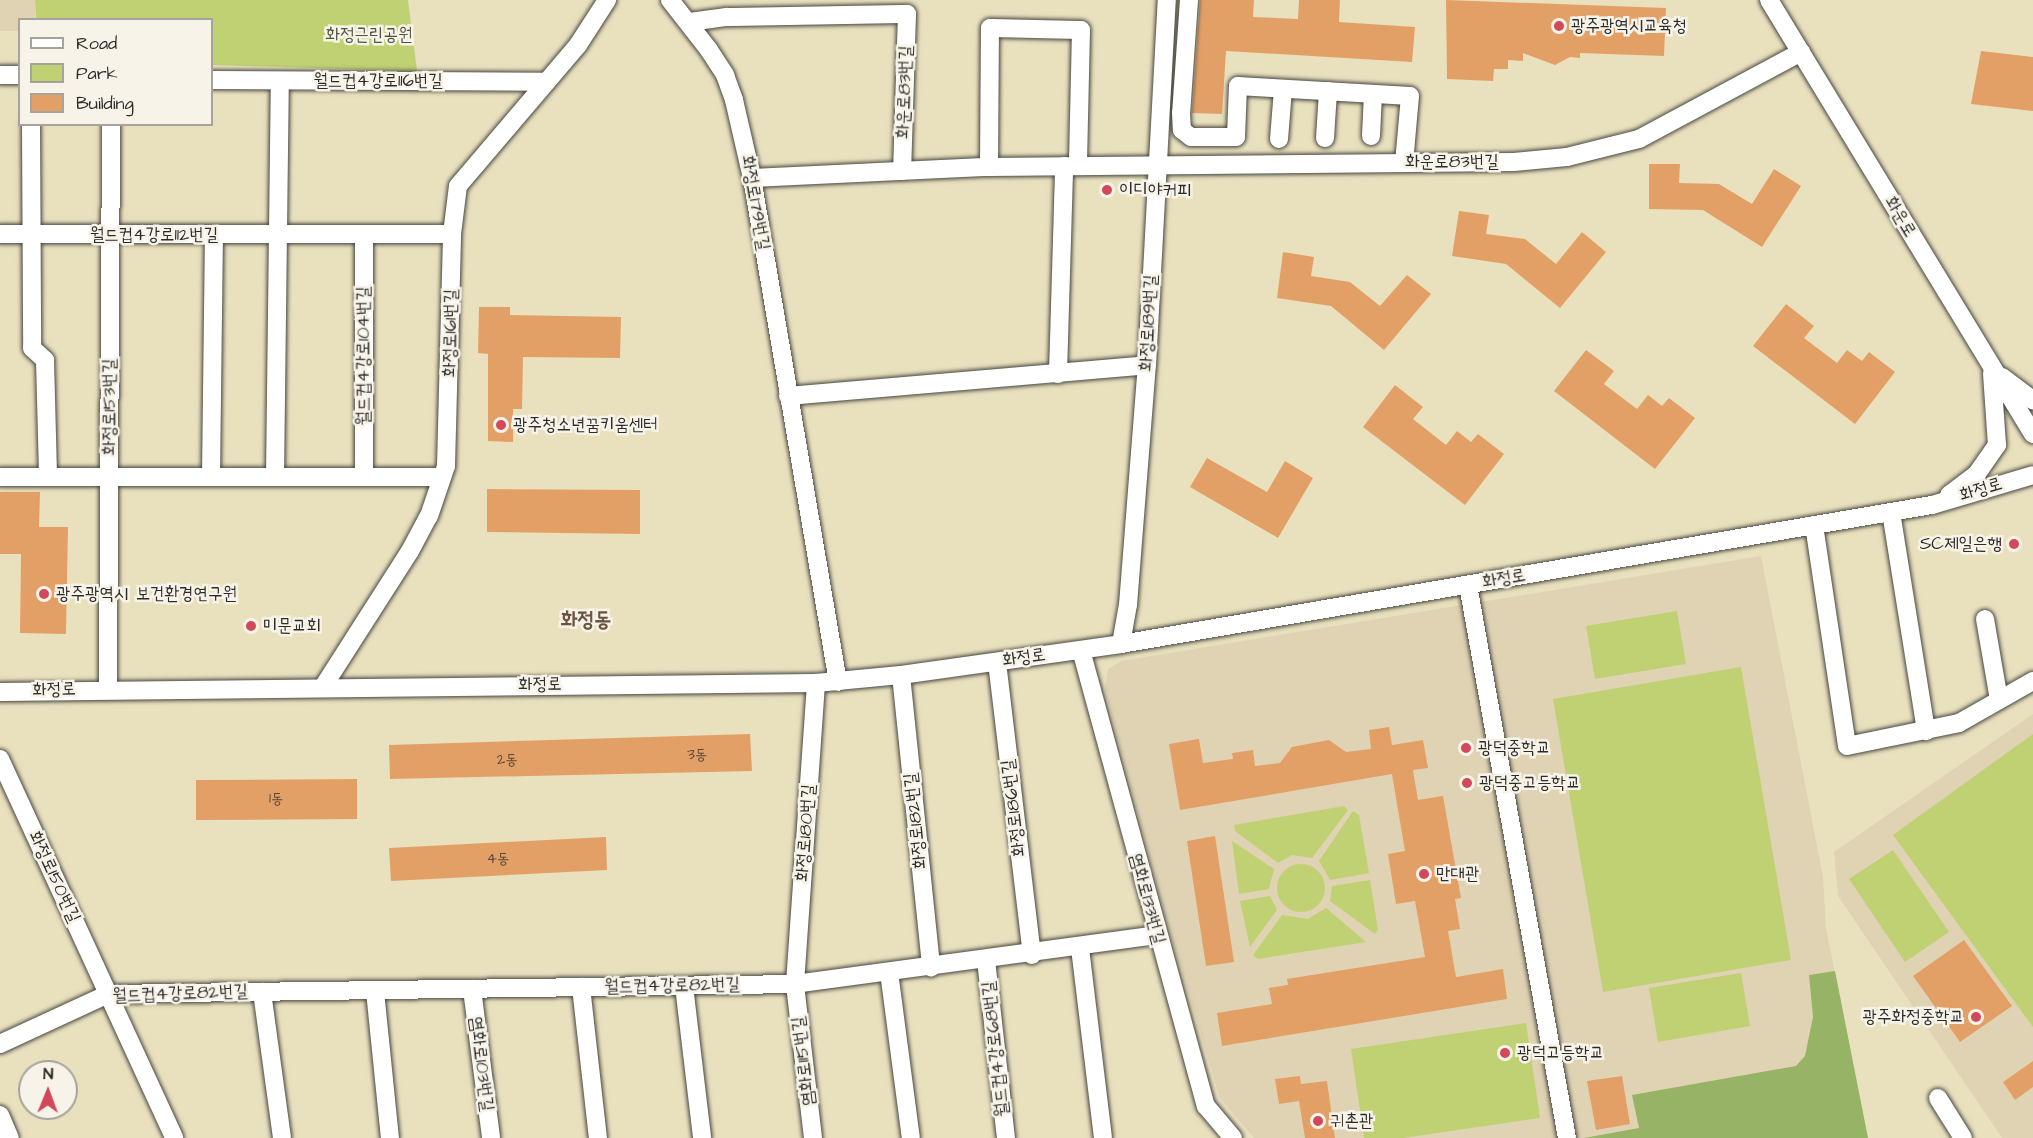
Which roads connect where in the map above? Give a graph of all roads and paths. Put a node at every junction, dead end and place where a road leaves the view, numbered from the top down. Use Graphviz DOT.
graph roads {
  1 [pos="607,0"];
  2 [pos="670,0"];
  3 [pos="1167,0"];
  4 [pos="1189,0"];
  5 [pos="1769,0"];
  6 [pos="690,22"];
  7 [pos="1801,52"];
  8 [pos="0,75"];
  9 [pos="18,75"];
  10 [pos="213,80"];
  11 [pos="280,81"];
  12 [pos="545,82"];
  13 [pos="1283,89"];
  14 [pos="1328,91"];
  15 [pos="1373,94"];
  16 [pos="31,126"];
  17 [pos="111,126"];
  18 [pos="1371,136"];
  19 [pos="1325,138"];
  20 [pos="1279,139"];
  21 [pos="1404,162"];
  22 [pos="1071,166"];
  23 [pos="1157,166"];
  24 [pos="989,167"];
  25 [pos="902,171"];
  26 [pos="752,178"];
  27 [pos="0,234"];
  28 [pos="32,234"];
  29 [pos="452,234"];
  30 [pos="111,235"];
  31 [pos="214,235"];
  32 [pos="364,235"];
  33 [pos="276,236"];
  34 [pos="1147,364"];
  35 [pos="1991,368"];
  36 [pos="1058,374"];
  37 [pos="788,396"];
  38 [pos="2033,400"];
  39 [pos="2033,434"];
  40 [pos="2033,475"];
  41 [pos="0,477"];
  42 [pos="48,477"];
  43 [pos="110,477"];
  44 [pos="211,477"];
  45 [pos="275,477"];
  46 [pos="364,477"];
  47 [pos="442,477"];
  48 [pos="1932,506"];
  49 [pos="1891,512"];
  50 [pos="1814,525"];
  51 [pos="1468,585"];
  52 [pos="1985,619"];
  53 [pos="1121,644"];
  54 [pos="1081,650"];
  55 [pos="997,662"];
  56 [pos="900,675"];
  57 [pos="2033,681"];
  58 [pos="838,682"];
  59 [pos="816,683"];
  60 [pos="323,687"];
  61 [pos="108,689"];
  62 [pos="0,692"];
  63 [pos="1999,700"];
  64 [pos="1926,731"];
  65 [pos="0,759"];
  66 [pos="1157,935"];
  67 [pos="1080,948"];
  68 [pos="1032,955"];
  69 [pos="986,960"];
  70 [pos="932,967"];
  71 [pos="889,972"];
  72 [pos="795,984"];
  73 [pos="684,986"];
  74 [pos="581,987"];
  75 [pos="472,989"];
  76 [pos="375,990"];
  77 [pos="262,992"];
  78 [pos="108,994"];
  79 [pos="0,1044"];
  80 [pos="1938,1098"];
  81 [pos="0,1115"];
  82 [pos="10,1138"];
  83 [pos="174,1138"];
  84 [pos="282,1138"];
  85 [pos="390,1138"];
  86 [pos="491,1138"];
  87 [pos="598,1138"];
  88 [pos="702,1138"];
  89 [pos="813,1138"];
  90 [pos="911,1138"];
  91 [pos="1006,1138"];
  92 [pos="1103,1138"];
  93 [pos="1233,1138"];
  94 [pos="1567,1138"];
  95 [pos="1963,1138"];
  1 -- 12 [label="street, 화정로161번길"];
  2 -- 6 [label="street, 화정로179번길"];
  3 -- 23 [label="street, 화정로189번길"];
  4 -- 13 [label="street"];
  5 -- 7 [label="street, 화운로"];
  6 -- 25 [label="street, 화운로83번길"];
  6 -- 26 [label="street, 화정로179번길"];
  7 -- 21 [label="street, 화운로83번길"];
  7 -- 35 [label="street, 화운로"];
  8 -- 9 [label="street"];
  10 -- 11 [label="street, 월드컵4강로116번길"];
  11 -- 12 [label="street, 월드컵4강로116번길"];
  11 -- 33 [label="street"];
  12 -- 29 [label="street, 화정로161번길"];
  13 -- 14 [label="street"];
  13 -- 20 [label="street"];
  14 -- 15 [label="street"];
  14 -- 19 [label="street"];
  15 -- 18 [label="street"];
  15 -- 21 [label="street"];
  16 -- 28 [label="street"];
  17 -- 30 [label="street, 화정로153번길"];
  21 -- 23 [label="street, 화운로83번길"];
  22 -- 23 [label="street, 화운로83번길"];
  22 -- 24 [label="street, 화운로83번길"];
  22 -- 24 [label="street"];
  22 -- 36 [label="street"];
  23 -- 34 [label="street, 화정로189번길"];
  24 -- 25 [label="street, 화운로83번길"];
  25 -- 26 [label="street, 화운로83번길"];
  26 -- 37 [label="street, 화정로179번길"];
  27 -- 28 [label="street, 월드컵4강로112번길"];
  28 -- 30 [label="street, 월드컵4강로112번길"];
  28 -- 42 [label="street"];
  29 -- 32 [label="street, 월드컵4강로112번길"];
  29 -- 47 [label="street, 화정로161번길"];
  30 -- 31 [label="street, 월드컵4강로112번길"];
  30 -- 43 [label="street, 화정로153번길"];
  31 -- 33 [label="street, 월드컵4강로112번길"];
  31 -- 44 [label="street"];
  32 -- 33 [label="street, 월드컵4강로112번길"];
  32 -- 46 [label="street, 월드컵4강로104번길"];
  33 -- 45 [label="street"];
  34 -- 36 [label="street"];
  34 -- 53 [label="street, 화정로189번길"];
  35 -- 38 [label="street"];
  35 -- 39 [label="street, 화운로"];
  35 -- 48 [label="street"];
  36 -- 37 [label="street"];
  37 -- 58 [label="street, 화정로179번길"];
  40 -- 48 [label="street, 화정로"];
  41 -- 42 [label="street"];
  42 -- 43 [label="street"];
  43 -- 44 [label="street"];
  43 -- 61 [label="street, 화정로153번길"];
  44 -- 45 [label="street"];
  45 -- 46 [label="street"];
  46 -- 47 [label="street"];
  47 -- 60 [label="street, 화정로161번길"];
  48 -- 49 [label="street, 화정로"];
  49 -- 50 [label="street, 화정로"];
  49 -- 64 [label="street"];
  50 -- 51 [label="street, 화정로"];
  50 -- 64 [label="street"];
  51 -- 53 [label="street, 화정로"];
  51 -- 94 [label="street"];
  52 -- 63 [label="street"];
  53 -- 54 [label="street, 화정로"];
  54 -- 55 [label="street, 화정로"];
  54 -- 66 [label="street, 염화로133번길"];
  55 -- 56 [label="street, 화정로"];
  55 -- 68 [label="street, 화정로186번길"];
  56 -- 58 [label="street, 화정로"];
  56 -- 70 [label="street, 화정로182번길"];
  57 -- 63 [label="street"];
  58 -- 59 [label="street, 화정로"];
  59 -- 60 [label="street, 화정로"];
  59 -- 72 [label="street, 화정로180번길"];
  60 -- 61 [label="street, 화정로"];
  61 -- 62 [label="street, 화정로"];
  63 -- 64 [label="street"];
  65 -- 78 [label="street, 화정로150번길"];
  66 -- 67 [label="street, 월드컵4강로82번길"];
  66 -- 93 [label="street, 염화로133번길"];
  67 -- 68 [label="street, 월드컵4강로82번길"];
  67 -- 92 [label="street"];
  68 -- 69 [label="street, 월드컵4강로82번길"];
  69 -- 70 [label="street, 월드컵4강로82번길"];
  69 -- 91 [label="street, 월드컵4강로68번길"];
  70 -- 71 [label="street, 월드컵4강로82번길"];
  71 -- 72 [label="street, 월드컵4강로82번길"];
  71 -- 90 [label="street"];
  72 -- 73 [label="street, 월드컵4강로82번길"];
  72 -- 89 [label="street, 염화로115번길"];
  73 -- 74 [label="street, 월드컵4강로82번길"];
  73 -- 88 [label="street"];
  74 -- 75 [label="street, 월드컵4강로82번길"];
  74 -- 87 [label="street"];
  75 -- 76 [label="street, 월드컵4강로82번길"];
  75 -- 86 [label="street, 염화로103번길"];
  76 -- 77 [label="street, 월드컵4강로82번길"];
  76 -- 85 [label="street"];
  77 -- 78 [label="street, 월드컵4강로82번길"];
  77 -- 84 [label="street, 월드컵4강로82번길"];
  78 -- 79 [label="street, 월드컵4강로82번길"];
  78 -- 83 [label="street"];
  80 -- 95 [label="street"];
  81 -- 82 [label="street"];
}
